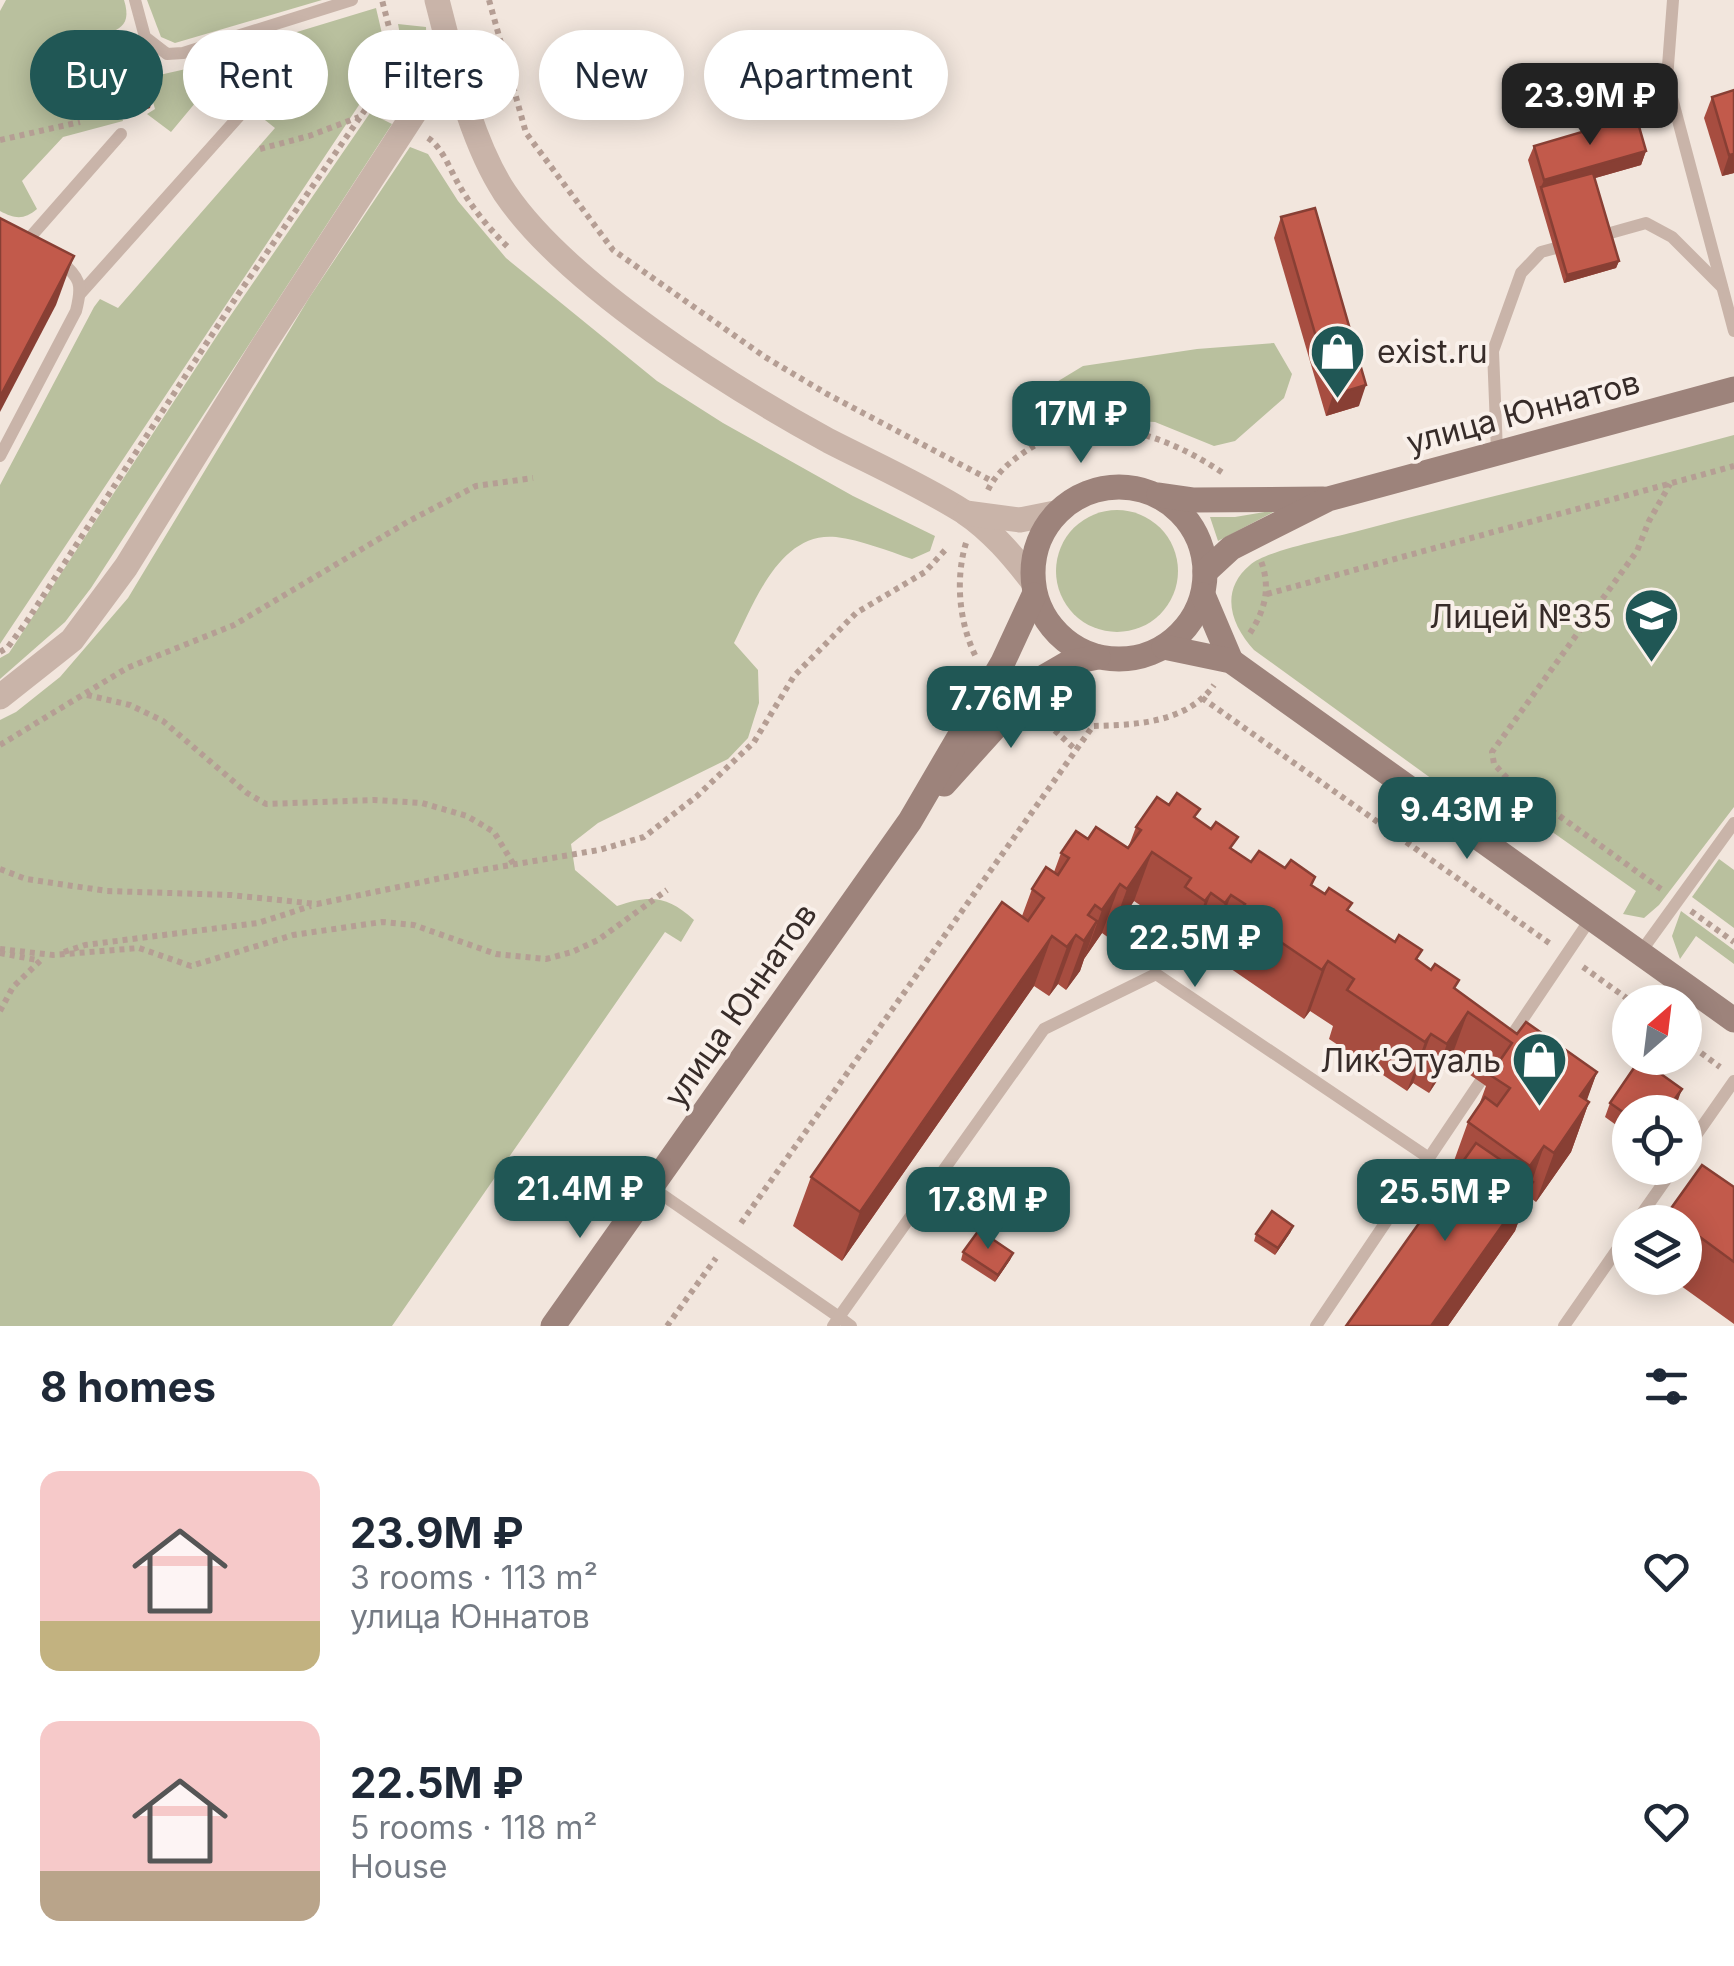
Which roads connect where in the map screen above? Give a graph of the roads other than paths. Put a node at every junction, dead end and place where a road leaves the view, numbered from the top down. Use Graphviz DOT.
graph roads {
  1 [pos="135,0"];
  2 [pos="352,0"];
  3 [pos="437,0"];
  4 [pos="1673,0"];
  5 [pos="445,30"];
  6 [pos="236,120"];
  7 [pos="410,120"];
  8 [pos="473,120"];
  9 [pos="122,134"];
  10 [pos="1722,287"];
  11 [pos="80,294"];
  12 [pos="1734,332"];
  13 [pos="1734,389"];
  14 [pos="1497,452"];
  15 [pos="0,456"];
  16 [pos="1152,494"];
  17 [pos="1328,499"];
  18 [pos="1055,513"];
  19 [pos="966,514"];
  20 [pos="1204,584"];
  21 [pos="1034,588"];
  22 [pos="1164,647"];
  23 [pos="1100,657"];
  24 [pos="1231,660"];
  25 [pos="0,698"];
  26 [pos="910,820"];
  27 [pos="1734,824"];
  28 [pos="1592,918"];
  29 [pos="1640,953"];
  30 [pos="1734,1020"];
  31 [pos="1496,1059"];
  32 [pos="1734,1079"];
  33 [pos="1480,1082"];
  34 [pos="1702,1127"];
  35 [pos="1429,1158"];
  36 [pos="651,1187"];
  37 [pos="1612,1257"];
  38 [pos="841,1323"];
  39 [pos="553,1326"];
  40 [pos="1316,1326"];
  41 [pos="1564,1326"];
  1 -- 2 [label="lane"];
  3 -- 5 [label="street"];
  4 -- 10 [label="lane"];
  6 -- 11 [label="lane"];
  7 -- 25 [label="street"];
  8 -- 19 [label="street"];
  9 -- 11 [label="lane"];
  10 -- 12 [label="lane"];
  10 -- 14 [label="lane"];
  11 -- 15 [label="lane"];
  13 -- 14 [label="main road, улица Юннатов"];
  14 -- 17 [label="main road, улица Юннатов"];
  16 -- 17 [label="main road, улица Юннатов"];
  16 -- 18 [label="main road"];
  16 -- 20 [label="main road"];
  17 -- 20 [label="main road, улица Юннатов"];
  18 -- 19 [label="street"];
  18 -- 21 [label="main road"];
  19 -- 21 [label="street"];
  20 -- 22 [label="main road"];
  20 -- 24 [label="main road"];
  21 -- 23 [label="main road"];
  21 -- 26 [label="main road, улица Юннатов"];
  22 -- 23 [label="main road"];
  22 -- 24 [label="main road"];
  23 -- 26 [label="main road, улица Юннатов"];
  24 -- 28 [label="main road"];
  26 -- 36 [label="main road, улица Юннатов"];
  27 -- 29 [label="lane"];
  28 -- 29 [label="main road"];
  28 -- 31 [label="lane"];
  29 -- 30 [label="main road"];
  32 -- 34 [label="lane"];
  33 -- 35 [label="lane"];
  35 -- 38 [label="lane"];
  35 -- 40 [label="lane"];
  36 -- 38 [label="lane"];
  36 -- 39 [label="main road, улица Юннатов"];
  37 -- 41 [label="lane"];
}
